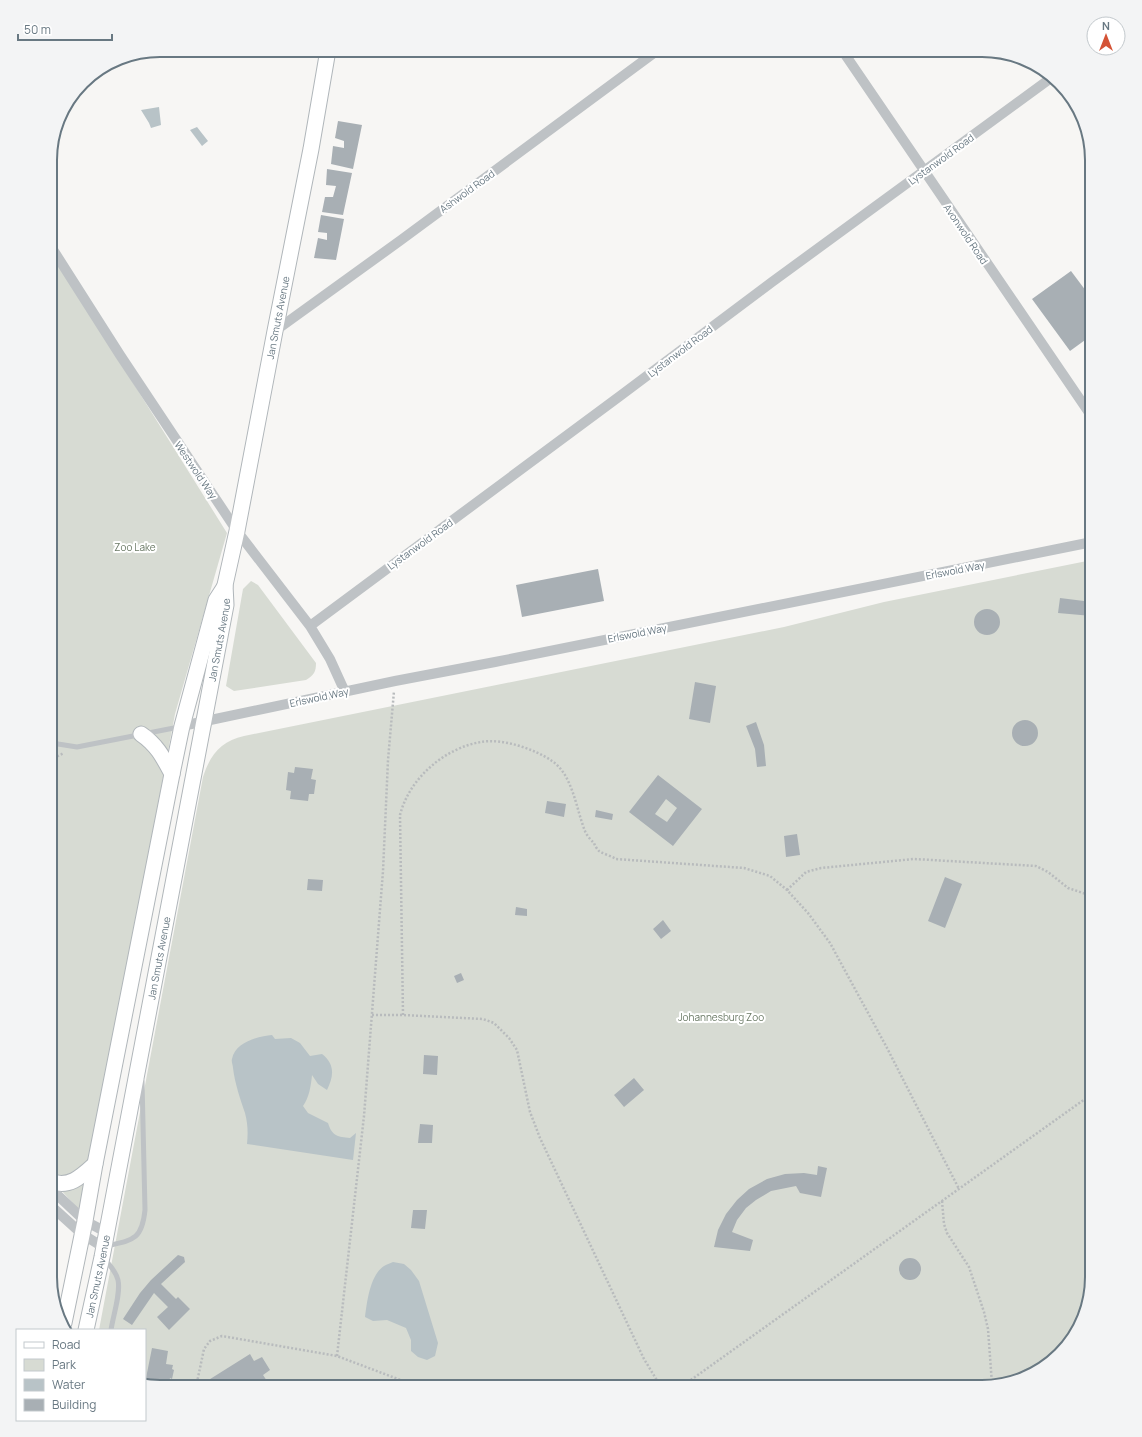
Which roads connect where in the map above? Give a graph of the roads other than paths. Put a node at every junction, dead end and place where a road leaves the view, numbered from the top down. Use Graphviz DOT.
graph roads {
  1 [pos="327,57"];
  2 [pos="649,57"];
  3 [pos="847,57"];
  4 [pos="1048,80"];
  5 [pos="923,171"];
  6 [pos="57,256"];
  7 [pos="275,331"];
  8 [pos="1085,407"];
  9 [pos="237,531"];
  10 [pos="1085,543"];
  11 [pos="225,586"];
  12 [pos="310,626"];
  13 [pos="345,692"];
  14 [pos="204,721"];
  15 [pos="182,726"];
  16 [pos="141,734"];
  17 [pos="57,744"];
  18 [pos="172,774"];
  19 [pos="141,1050"];
  20 [pos="95,1164"];
  21 [pos="57,1184"];
  22 [pos="57,1196"];
  23 [pos="57,1210"];
  24 [pos="83,1228"];
  25 [pos="106,1232"];
  26 [pos="103,1252"];
  27 [pos="65,1317"];
  28 [pos="86,1329"];
  29 [pos="111,1329"];
  1 -- 7 [label="main road, Jan Smuts Avenue"];
  2 -- 7 [label="street, Ashwold Road"];
  3 -- 5 [label="street, Avonwold Road"];
  4 -- 5 [label="street, Lystanwold Road"];
  5 -- 8 [label="street, Avonwold Road"];
  5 -- 12 [label="street, Lystanwold Road"];
  6 -- 9 [label="street, Westwold Way"];
  7 -- 9 [label="main road, Jan Smuts Avenue"];
  9 -- 11 [label="main road, Jan Smuts Avenue"];
  9 -- 12 [label="street, Westwold Way"];
  10 -- 13 [label="street, Erlswold Way"];
  11 -- 14 [label="main road, Jan Smuts Avenue"];
  11 -- 15 [label="main road, Jan Smuts Avenue"];
  12 -- 13 [label="street, Westwold Way"];
  13 -- 14 [label="street, Erlswold Way"];
  14 -- 15 [label="street, Erlswold Way"];
  14 -- 19 [label="main road, Jan Smuts Avenue"];
  15 -- 16 [label="lane"];
  15 -- 18 [label="main road, Jan Smuts Avenue"];
  16 -- 17 [label="lane"];
  16 -- 18 [label="main road"];
  18 -- 20 [label="main road, Jan Smuts Avenue"];
  19 -- 25 [label="main road, Jan Smuts Avenue"];
  19 -- 26 [label="lane"];
  20 -- 21 [label="main road"];
  20 -- 24 [label="main road, Jan Smuts Avenue"];
  22 -- 24 [label="street"];
  23 -- 24 [label="street"];
  24 -- 25 [label="street"];
  24 -- 26 [label="street"];
  24 -- 27 [label="main road, Jan Smuts Avenue"];
  25 -- 26 [label="main road, Jan Smuts Avenue"];
  26 -- 28 [label="main road, Jan Smuts Avenue"];
  26 -- 29 [label="lane"];
}
